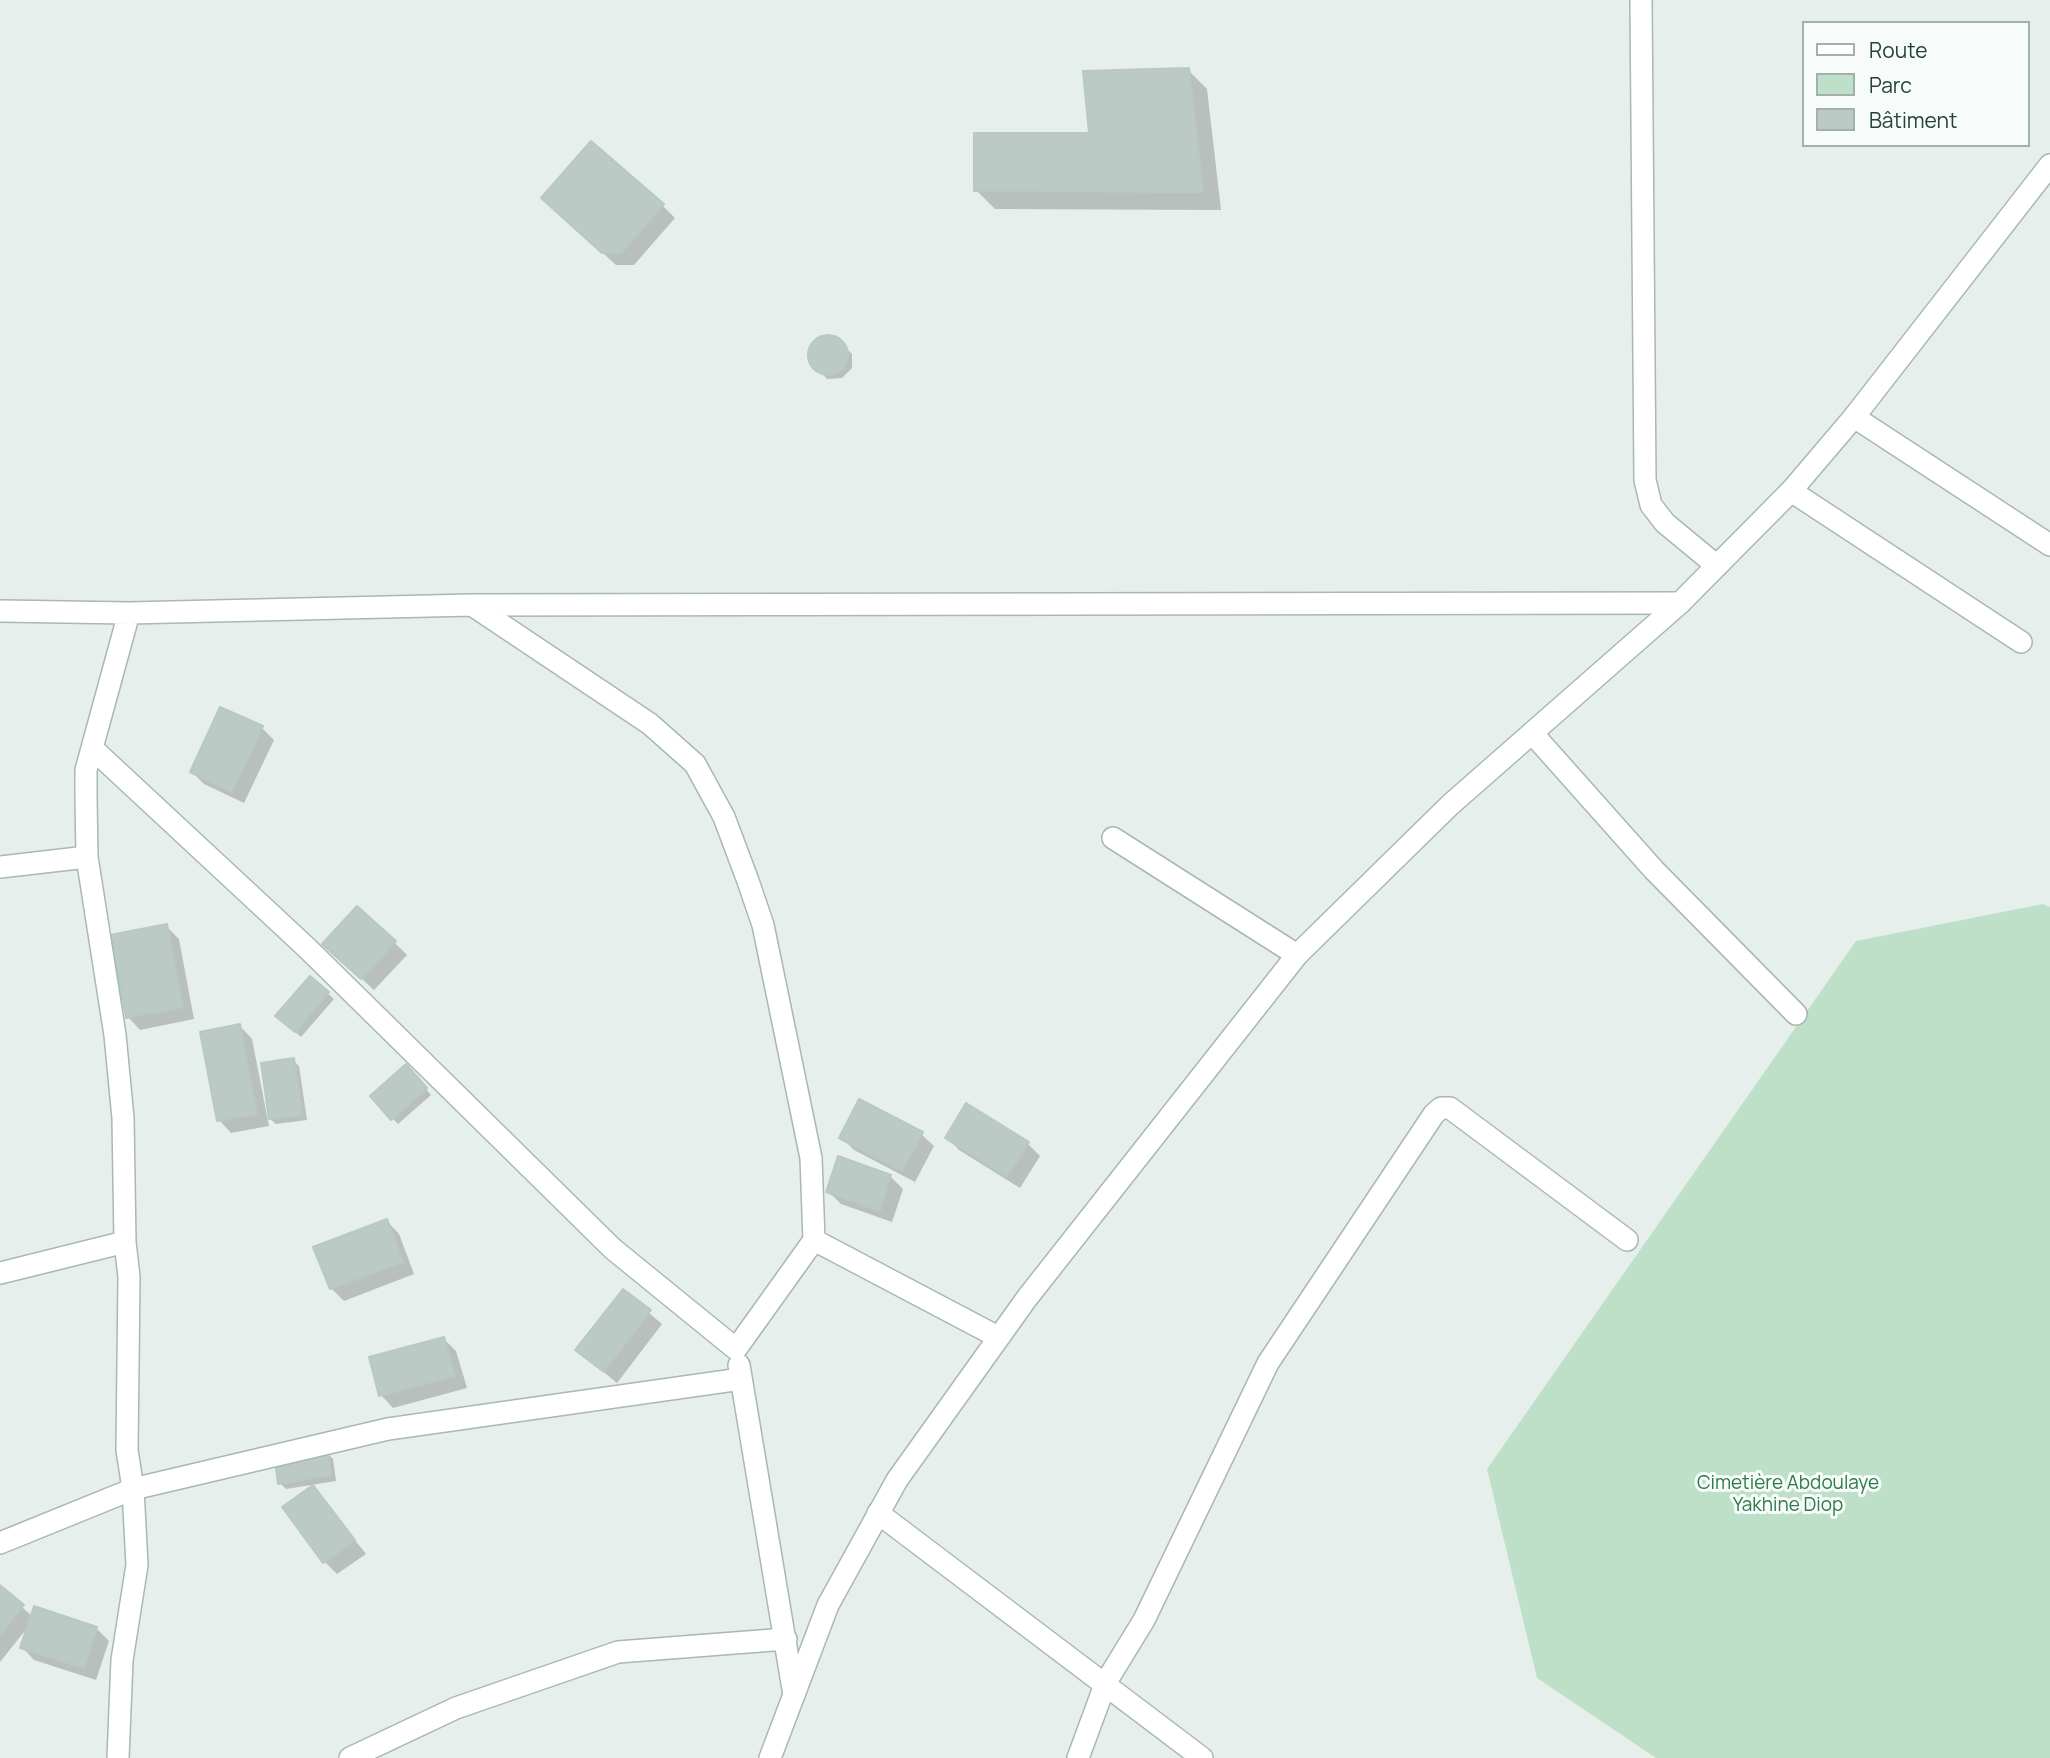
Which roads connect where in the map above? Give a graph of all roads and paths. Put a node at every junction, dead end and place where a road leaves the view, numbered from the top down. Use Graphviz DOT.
graph roads {
  1 [pos="1641,0"];
  2 [pos="2050,164"];
  3 [pos="1854,417"];
  4 [pos="1791,491"];
  5 [pos="2050,545"];
  6 [pos="1717,565"];
  7 [pos="1679,603"];
  8 [pos="472,605"];
  9 [pos="0,611"];
  10 [pos="129,613"];
  11 [pos="2021,642"];
  12 [pos="1532,733"];
  13 [pos="93,749"];
  14 [pos="1113,838"];
  15 [pos="87,857"];
  16 [pos="0,867"];
  17 [pos="1297,955"];
  18 [pos="1796,1014"];
  19 [pos="814,1240"];
  20 [pos="1628,1240"];
  21 [pos="125,1242"];
  22 [pos="0,1273"];
  23 [pos="998,1337"];
  24 [pos="736,1349"];
  25 [pos="741,1379"];
  26 [pos="133,1489"];
  27 [pos="878,1513"];
  28 [pos="0,1543"];
  29 [pos="786,1639"];
  30 [pos="1106,1682"];
  31 [pos="794,1695"];
  32 [pos="118,1758"];
  33 [pos="350,1758"];
  34 [pos="770,1758"];
  35 [pos="1078,1758"];
  36 [pos="1202,1758"];
  1 -- 6 [label="street"];
  2 -- 3 [label="street"];
  3 -- 4 [label="street"];
  3 -- 5 [label="street"];
  4 -- 6 [label="street"];
  4 -- 11 [label="street"];
  6 -- 7 [label="street"];
  7 -- 8 [label="street"];
  7 -- 12 [label="street"];
  8 -- 10 [label="street"];
  8 -- 19 [label="street"];
  9 -- 10 [label="street"];
  10 -- 13 [label="street"];
  12 -- 17 [label="street"];
  12 -- 18 [label="street"];
  13 -- 15 [label="street"];
  13 -- 24 [label="street"];
  14 -- 17 [label="street"];
  15 -- 16 [label="street"];
  15 -- 21 [label="street"];
  17 -- 23 [label="street"];
  19 -- 23 [label="street"];
  19 -- 24 [label="street"];
  20 -- 30 [label="street"];
  21 -- 22 [label="street"];
  21 -- 26 [label="street"];
  23 -- 27 [label="street"];
  24 -- 25 [label="street"];
  25 -- 26 [label="street"];
  25 -- 29 [label="street"];
  26 -- 28 [label="street"];
  26 -- 32 [label="street"];
  27 -- 30 [label="street"];
  27 -- 31 [label="street"];
  29 -- 31 [label="street"];
  29 -- 33 [label="street"];
  30 -- 35 [label="street"];
  30 -- 36 [label="street"];
  31 -- 34 [label="street"];
}
